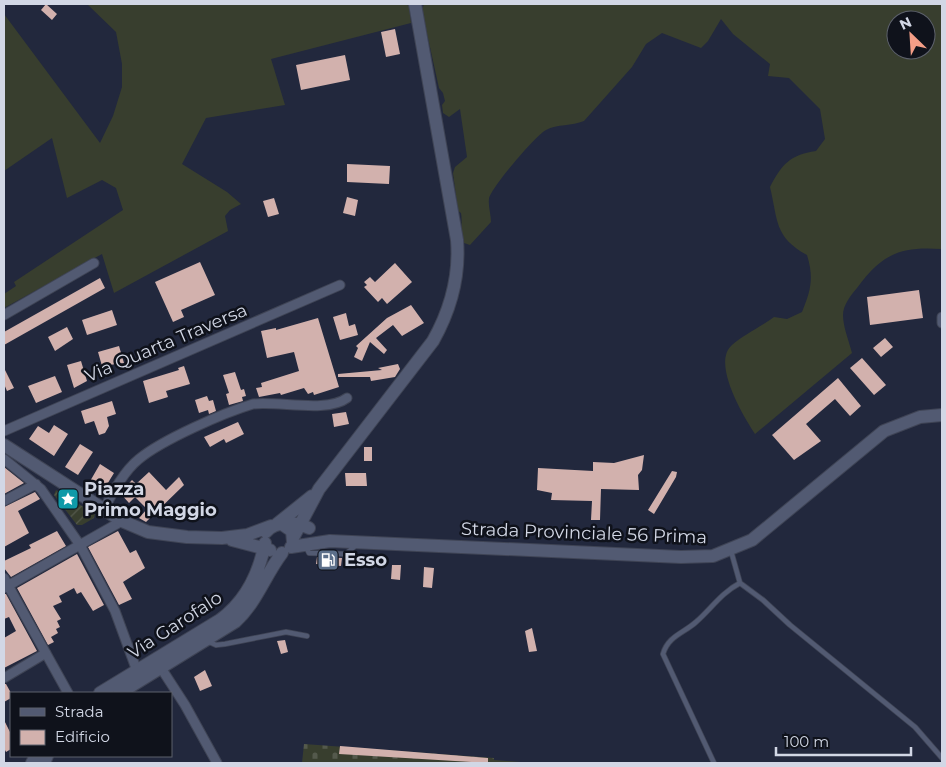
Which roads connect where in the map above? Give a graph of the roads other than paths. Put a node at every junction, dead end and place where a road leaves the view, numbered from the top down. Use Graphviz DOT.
graph roads {
  1 [pos="416,4"];
  2 [pos="94,263"];
  3 [pos="340,285"];
  4 [pos="4,314"];
  5 [pos="942,317"];
  6 [pos="942,323"];
  7 [pos="347,398"];
  8 [pos="942,415"];
  9 [pos="4,431"];
  10 [pos="4,445"];
  11 [pos="4,459"];
  12 [pos="36,484"];
  13 [pos="319,489"];
  14 [pos="4,502"];
  15 [pos="104,509"];
  16 [pos="122,521"];
  17 [pos="305,523"];
  18 [pos="277,525"];
  19 [pos="222,538"];
  20 [pos="330,541"];
  21 [pos="359,543"];
  22 [pos="247,544"];
  23 [pos="305,544"];
  24 [pos="80,545"];
  25 [pos="278,547"];
  26 [pos="730,550"];
  27 [pos="259,567"];
  28 [pos="740,583"];
  29 [pos="5,584"];
  30 [pos="307,636"];
  31 [pos="206,641"];
  32 [pos="46,653"];
  33 [pos="161,668"];
  34 [pos="136,671"];
  35 [pos="4,678"];
  36 [pos="67,692"];
  37 [pos="102,692"];
  38 [pos="122,692"];
  39 [pos="942,758"];
  40 [pos="217,763"];
  41 [pos="714,763"];
  1 -- 13 [label="main road"];
  2 -- 4 [label="street"];
  3 -- 9 [label="street, Via Quarta Traversa"];
  5 -- 6 [label="street"];
  7 -- 15 [label="street"];
  8 -- 26 [label="main road, Strada Provinciale 56 Prima"];
  10 -- 15 [label="main road"];
  11 -- 12 [label="street"];
  12 -- 14 [label="street"];
  12 -- 24 [label="street"];
  13 -- 17 [label="main road"];
  13 -- 18 [label="main road"];
  15 -- 16 [label="main road"];
  16 -- 19 [label="main road"];
  16 -- 24 [label="street"];
  17 -- 18 [label="main road"];
  17 -- 20 [label="main road"];
  17 -- 25 [label="main road"];
  18 -- 19 [label="main road"];
  18 -- 25 [label="main road"];
  18 -- 25 [label="main road"];
  19 -- 22 [label="main road"];
  20 -- 21 [label="main road, Strada Provinciale 56 Prima"];
  20 -- 23 [label="main road, Strada Provinciale 56 Prima"];
  21 -- 23 [label="lane"];
  21 -- 26 [label="main road, Strada Provinciale 56 Prima"];
  22 -- 25 [label="main road"];
  22 -- 27 [label="main road"];
  23 -- 25 [label="main road, Strada Provinciale 56 Prima"];
  24 -- 29 [label="street"];
  24 -- 34 [label="street"];
  25 -- 27 [label="main road, Via Garofalo"];
  25 -- 31 [label="main road, Via Garofalo"];
  26 -- 28 [label="lane"];
  27 -- 34 [label="main road, Via Garofalo"];
  28 -- 39 [label="lane"];
  28 -- 41 [label="lane"];
  29 -- 32 [label="street"];
  30 -- 31 [label="lane"];
  31 -- 33 [label="main road, Via Garofalo"];
  32 -- 35 [label="street"];
  32 -- 36 [label="street"];
  33 -- 38 [label="main road, Via Garofalo"];
  33 -- 40 [label="street"];
  34 -- 37 [label="main road, Via Garofalo"];
}
